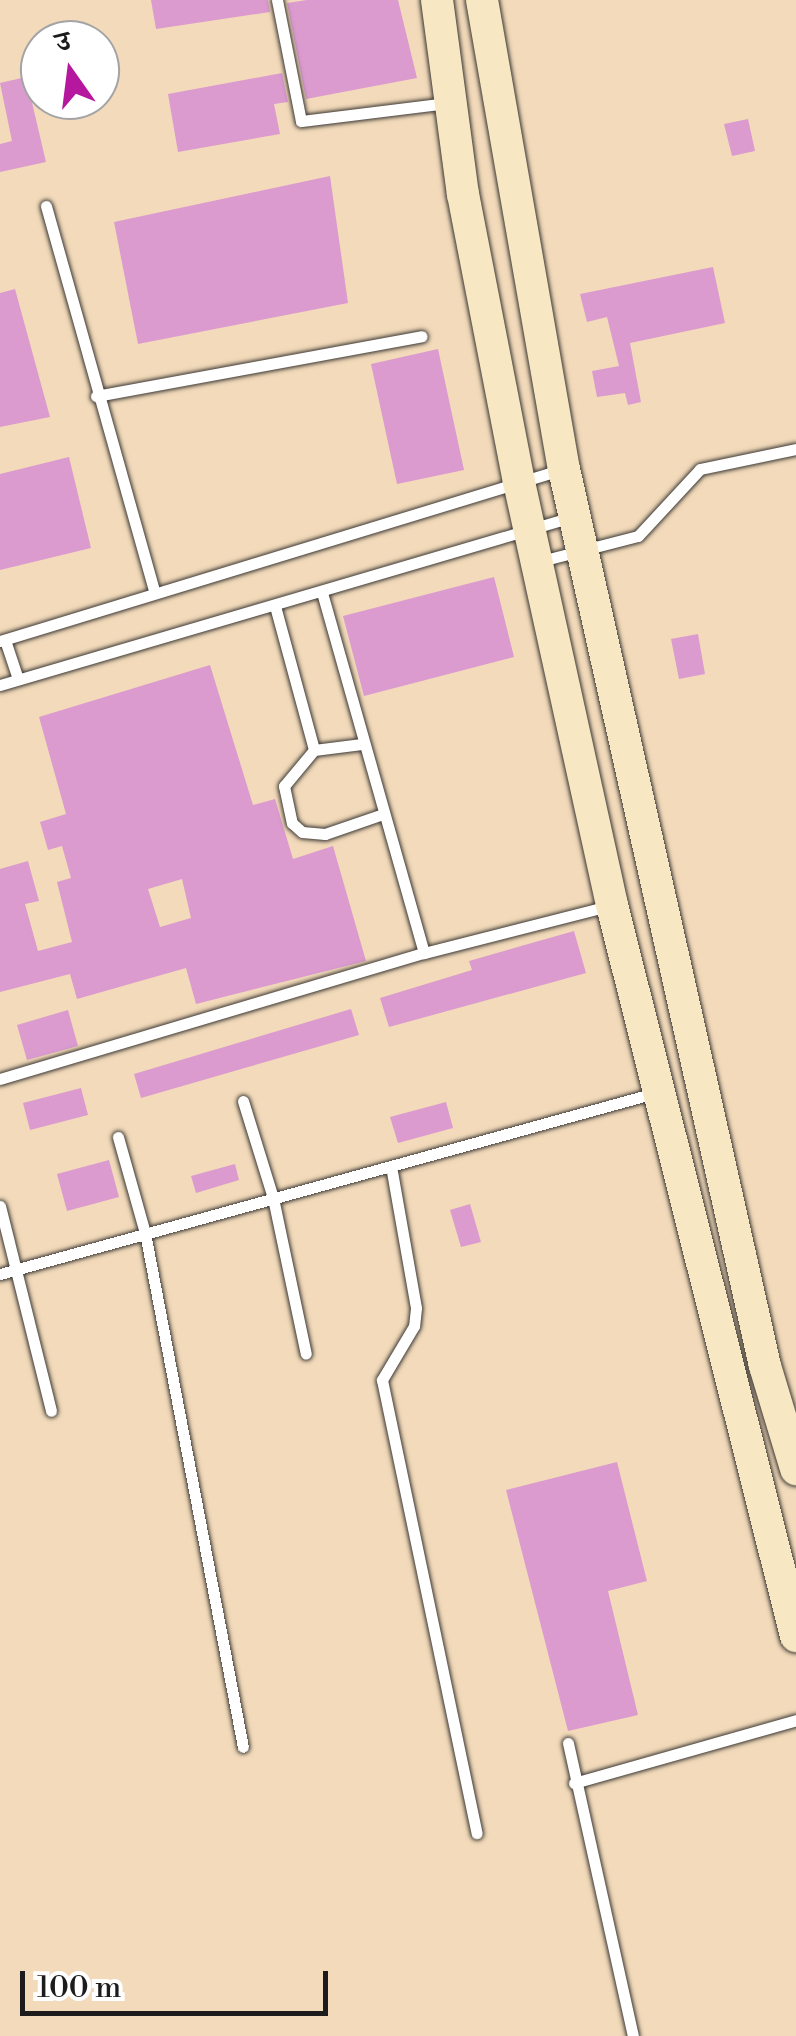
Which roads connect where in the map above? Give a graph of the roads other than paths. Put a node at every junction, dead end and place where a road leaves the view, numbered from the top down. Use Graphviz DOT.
graph roads {
  1 [pos="278,0"];
  2 [pos="437,0"];
  3 [pos="482,0"];
  4 [pos="452,102"];
  5 [pos="46,206"];
  6 [pos="422,336"];
  7 [pos="96,396"];
  8 [pos="796,449"];
  9 [pos="564,469"];
  10 [pos="518,482"];
  11 [pos="576,516"];
  12 [pos="530,528"];
  13 [pos="584,550"];
  14 [pos="537,562"];
  15 [pos="154,590"];
  16 [pos="322,592"];
  17 [pos="275,606"];
  18 [pos="2,640"];
  19 [pos="18,679"];
  20 [pos="0,685"];
  21 [pos="362,744"];
  22 [pos="314,750"];
  23 [pos="382,814"];
  24 [pos="612,905"];
  25 [pos="424,954"];
  26 [pos="0,1079"];
  27 [pos="659,1092"];
  28 [pos="242,1102"];
  29 [pos="118,1137"];
  30 [pos="390,1166"];
  31 [pos="272,1198"];
  32 [pos="0,1206"];
  33 [pos="145,1233"];
  34 [pos="16,1270"];
  35 [pos="0,1274"];
  36 [pos="306,1354"];
  37 [pos="51,1412"];
  38 [pos="796,1469"];
  39 [pos="796,1636"];
  40 [pos="796,1720"];
  41 [pos="568,1744"];
  42 [pos="243,1747"];
  43 [pos="574,1783"];
  44 [pos="477,1833"];
  45 [pos="633,2036"];
  1 -- 4 [label="lane"];
  2 -- 4 [label="main road"];
  3 -- 9 [label="main road"];
  4 -- 10 [label="main road"];
  5 -- 7 [label="lane"];
  6 -- 7 [label="lane"];
  7 -- 15 [label="lane"];
  8 -- 13 [label="lane"];
  9 -- 10 [label="lane"];
  9 -- 11 [label="main road"];
  10 -- 12 [label="main road"];
  10 -- 15 [label="lane"];
  11 -- 12 [label="lane"];
  11 -- 13 [label="main road"];
  12 -- 14 [label="main road"];
  12 -- 16 [label="lane"];
  13 -- 14 [label="lane"];
  13 -- 38 [label="main road"];
  14 -- 24 [label="main road"];
  15 -- 18 [label="lane"];
  16 -- 17 [label="lane"];
  16 -- 21 [label="lane"];
  17 -- 19 [label="lane"];
  17 -- 22 [label="lane"];
  18 -- 19 [label="lane"];
  19 -- 20 [label="lane"];
  21 -- 22 [label="lane"];
  21 -- 23 [label="lane"];
  22 -- 23 [label="lane"];
  23 -- 25 [label="lane"];
  24 -- 25 [label="lane"];
  24 -- 27 [label="main road"];
  25 -- 26 [label="lane"];
  27 -- 30 [label="lane"];
  27 -- 39 [label="main road"];
  28 -- 31 [label="lane"];
  29 -- 33 [label="lane"];
  30 -- 31 [label="lane"];
  30 -- 44 [label="lane"];
  31 -- 33 [label="lane"];
  31 -- 36 [label="lane"];
  32 -- 34 [label="lane"];
  33 -- 34 [label="lane"];
  33 -- 42 [label="lane"];
  34 -- 35 [label="lane"];
  34 -- 37 [label="lane"];
  40 -- 43 [label="lane"];
  41 -- 43 [label="lane"];
  43 -- 45 [label="lane"];
}
